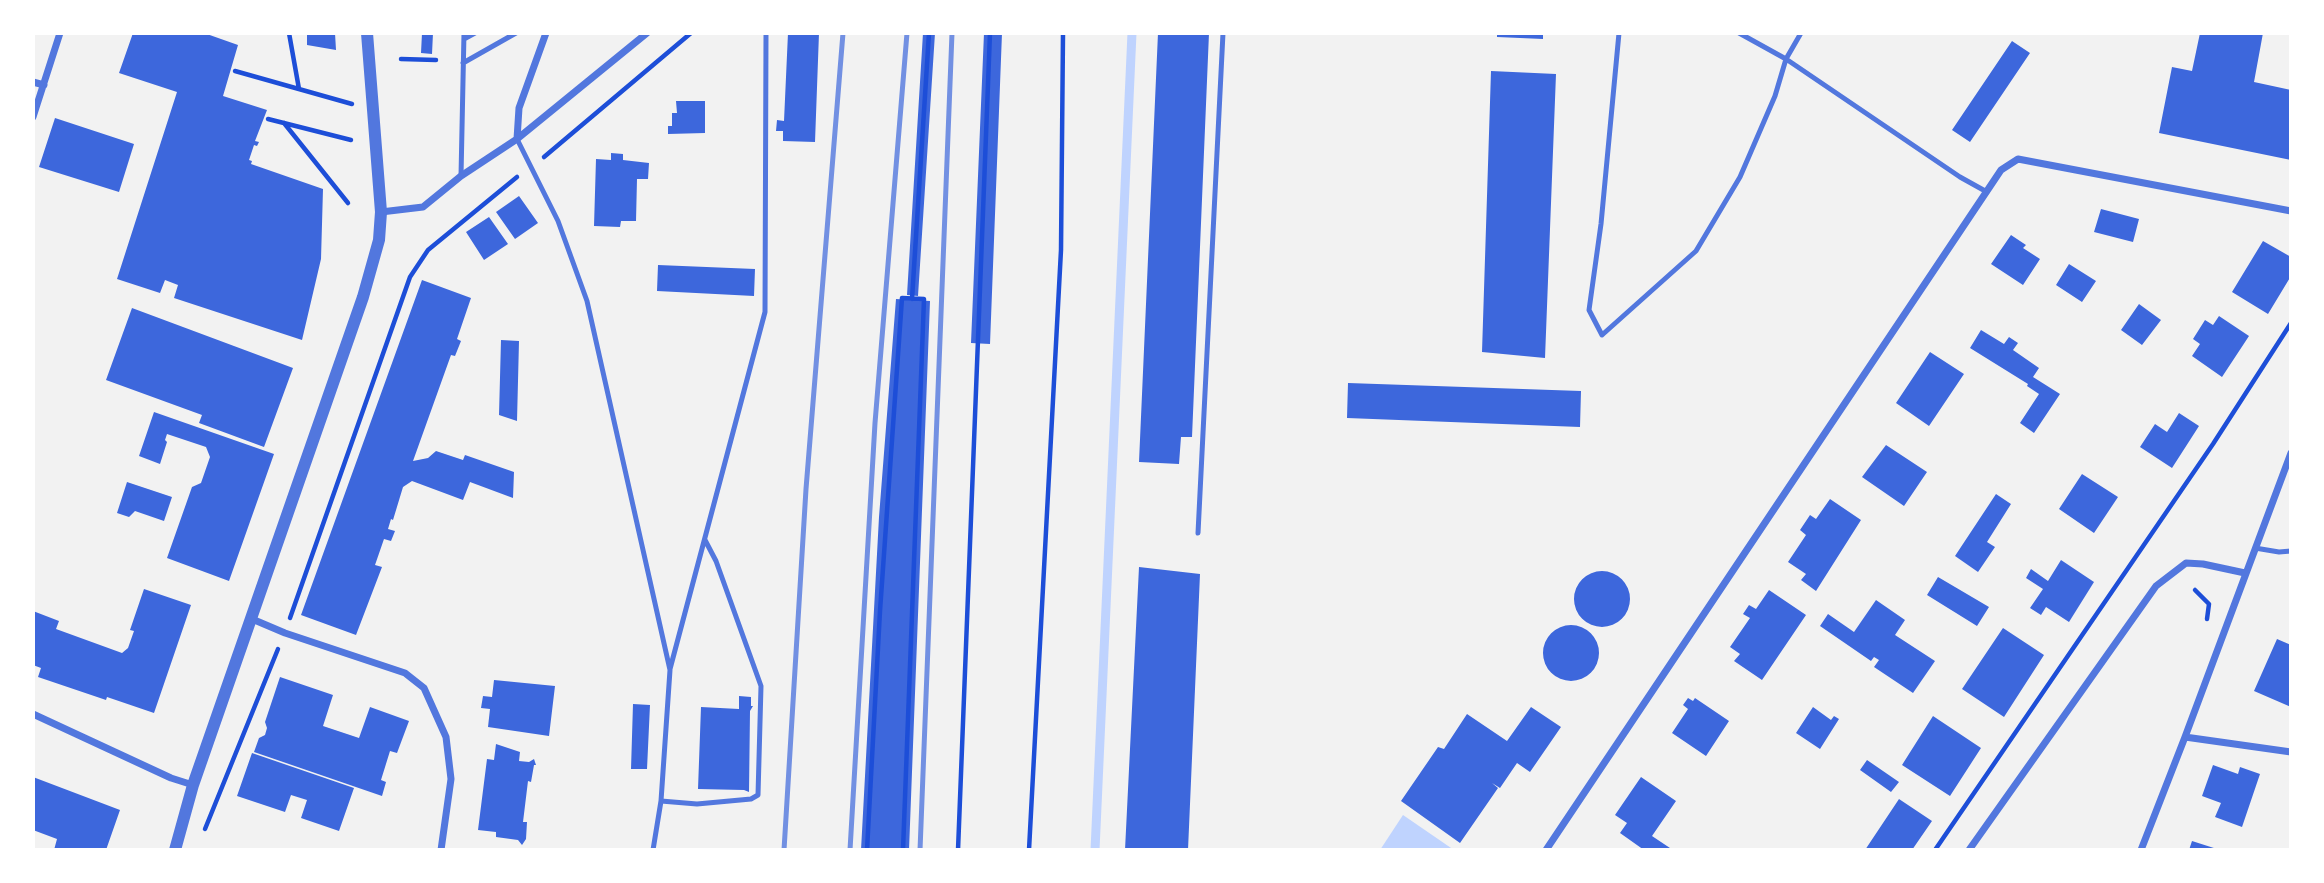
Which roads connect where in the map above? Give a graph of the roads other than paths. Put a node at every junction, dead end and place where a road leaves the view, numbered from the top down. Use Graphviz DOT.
graph roads {
  1 [pos="60,33"];
  2 [pos="367,33"];
  3 [pos="475,33"];
  4 [pos="516,33"];
  5 [pos="546,33"];
  6 [pos="647,33"];
  7 [pos="766,33"];
  8 [pos="1223,33"];
  9 [pos="1619,33"];
  10 [pos="1739,33"];
  11 [pos="1801,33"];
  12 [pos="464,36"];
  13 [pos="1786,59"];
  14 [pos="463,63"];
  15 [pos="33,82"];
  16 [pos="44,85"];
  17 [pos="33,117"];
  18 [pos="517,139"];
  19 [pos="461,176"];
  20 [pos="1987,192"];
  21 [pos="2291,211"];
  22 [pos="381,212"];
  23 [pos="2291,453"];
  24 [pos="1198,533"];
  25 [pos="705,539"];
  26 [pos="2255,548"];
  27 [pos="2291,551"];
  28 [pos="2245,573"];
  29 [pos="253,619"];
  30 [pos="670,670"];
  31 [pos="33,714"];
  32 [pos="2185,737"];
  33 [pos="2291,751"];
  34 [pos="193,785"];
  35 [pos="661,801"];
  36 [pos="175,850"];
  37 [pos="441,850"];
  38 [pos="653,850"];
  39 [pos="1546,850"];
  40 [pos="1969,850"];
  41 [pos="2141,850"];
  1 -- 16 [label="street"];
  2 -- 22 [label="street"];
  3 -- 12 [label="lane"];
  4 -- 14 [label="lane"];
  5 -- 18 [label="street"];
  6 -- 18 [label="street"];
  7 -- 25 [label="lane"];
  8 -- 24 [label="lane"];
  9 -- 13 [label="lane"];
  10 -- 13 [label="lane"];
  11 -- 13 [label="lane"];
  12 -- 14 [label="lane"];
  13 -- 20 [label="lane"];
  14 -- 19 [label="lane"];
  15 -- 16 [label="street"];
  16 -- 17 [label="street"];
  18 -- 19 [label="street"];
  18 -- 30 [label="lane"];
  19 -- 22 [label="street"];
  20 -- 21 [label="street"];
  20 -- 39 [label="street"];
  22 -- 29 [label="street"];
  23 -- 26 [label="street"];
  25 -- 30 [label="lane"];
  25 -- 35 [label="lane"];
  26 -- 27 [label="lane"];
  26 -- 28 [label="street"];
  28 -- 32 [label="street"];
  28 -- 40 [label="street"];
  29 -- 34 [label="street"];
  29 -- 37 [label="street"];
  30 -- 35 [label="lane"];
  31 -- 34 [label="street"];
  32 -- 33 [label="street"];
  32 -- 41 [label="street"];
  34 -- 36 [label="street"];
  35 -- 38 [label="lane"];
}
